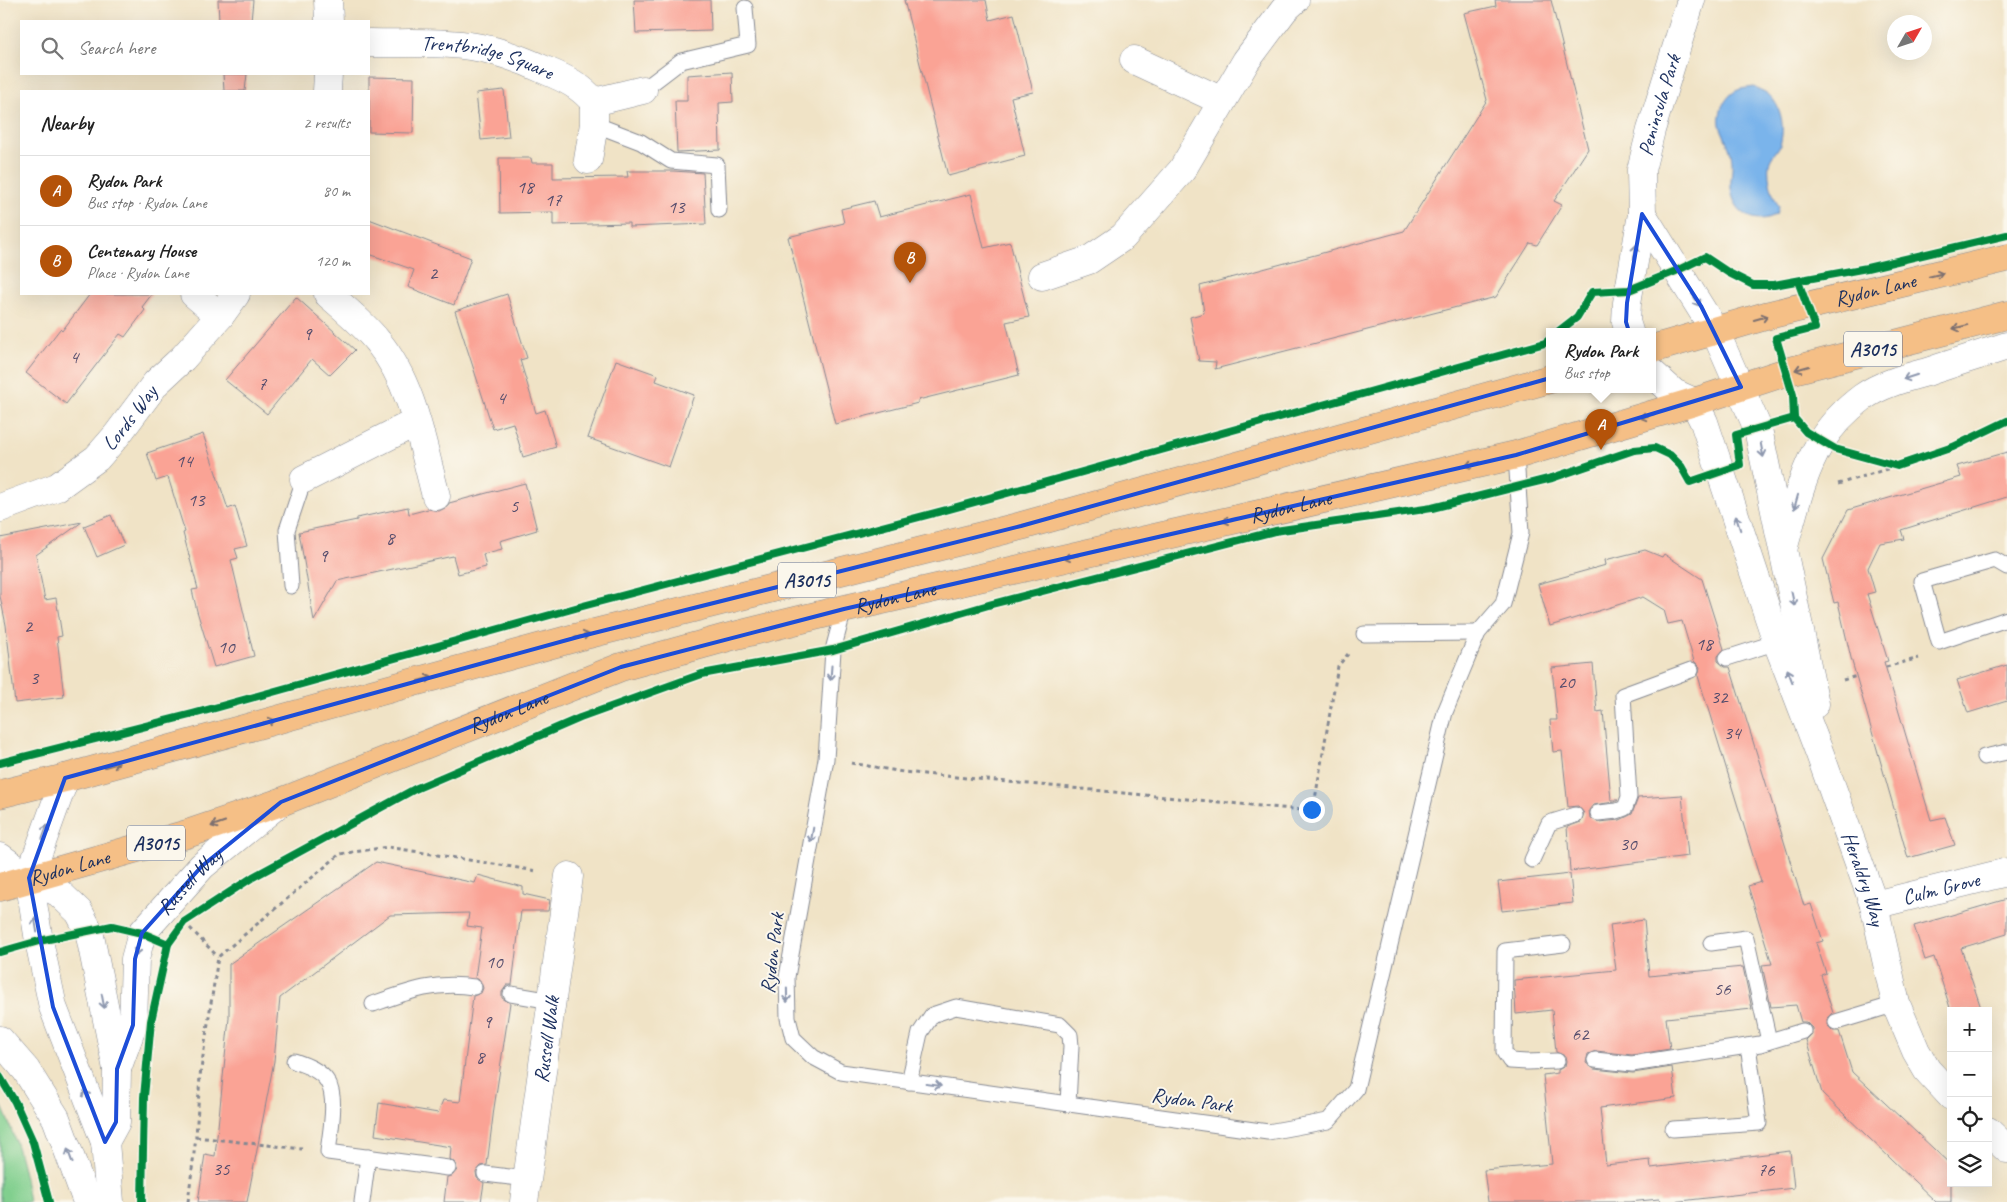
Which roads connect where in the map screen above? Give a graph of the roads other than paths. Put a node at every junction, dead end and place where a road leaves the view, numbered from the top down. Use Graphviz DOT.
graph roads {
  1 [pos="328,0"];
  2 [pos="1295,0"];
  3 [pos="1692,0"];
  4 [pos="745,8"];
  5 [pos="329,20"];
  6 [pos="370,43"];
  7 [pos="1134,60"];
  8 [pos="328,75"];
  9 [pos="327,90"];
  10 [pos="643,90"];
  11 [pos="1222,102"];
  12 [pos="594,113"];
  13 [pos="588,160"];
  14 [pos="719,210"];
  15 [pos="1642,214"];
  16 [pos="2007,258"];
  17 [pos="1042,276"];
  18 [pos="195,295"];
  19 [pos="235,295"];
  20 [pos="329,295"];
  21 [pos="2007,315"];
  22 [pos="220,316"];
  23 [pos="1628,328"];
  24 [pos="1714,331"];
  25 [pos="2007,346"];
  26 [pos="1656,348"];
  27 [pos="1656,377"];
  28 [pos="1546,380"];
  29 [pos="1741,387"];
  30 [pos="1694,402"];
  31 [pos="416,422"];
  32 [pos="1516,455"];
  33 [pos="304,479"];
  34 [pos="436,496"];
  35 [pos="0,508"];
  36 [pos="1782,551"];
  37 [pos="2007,567"];
  38 [pos="291,586"];
  39 [pos="844,609"];
  40 [pos="2007,619"];
  41 [pos="1478,633"];
  42 [pos="1364,634"];
  43 [pos="1777,642"];
  44 [pos="1727,658"];
  45 [pos="1691,670"];
  46 [pos="2007,752"];
  47 [pos="1820,754"];
  48 [pos="1984,757"];
  49 [pos="65,778"];
  50 [pos="0,794"];
  51 [pos="280,802"];
  52 [pos="1598,814"];
  53 [pos="1575,816"];
  54 [pos="0,857"];
  55 [pos="1532,860"];
  56 [pos="2007,872"];
  57 [pos="569,876"];
  58 [pos="29,878"];
  59 [pos="0,887"];
  60 [pos="1874,905"];
  61 [pos="1711,943"];
  62 [pos="1564,944"];
  63 [pos="474,988"];
  64 [pos="511,994"];
  65 [pos="552,1001"];
  66 [pos="373,1004"];
  67 [pos="1896,1004"];
  68 [pos="1836,1022"];
  69 [pos="1803,1031"];
  70 [pos="0,1040"];
  71 [pos="1769,1041"];
  72 [pos="1748,1046"];
  73 [pos="1595,1060"];
  74 [pos="294,1061"];
  75 [pos="1557,1061"];
  76 [pos="117,1069"];
  77 [pos="909,1082"];
  78 [pos="1947,1092"];
  79 [pos="1068,1104"];
  80 [pos="1673,1129"];
  81 [pos="105,1142"];
  82 [pos="368,1157"];
  83 [pos="448,1168"];
  84 [pos="486,1174"];
  85 [pos="526,1191"];
  86 [pos="87,1202"];
  87 [pos="110,1202"];
  88 [pos="362,1202"];
  1 -- 5 [label="street"];
  2 -- 11 [label="street"];
  3 -- 15 [label="street, Peninsula Park"];
  4 -- 10 [label="lane"];
  6 -- 12 [label="street, Trentbridge Square"];
  7 -- 11 [label="street"];
  8 -- 9 [label="street"];
  10 -- 12 [label="street"];
  11 -- 17 [label="street"];
  12 -- 13 [label="street"];
  12 -- 14 [label="lane"];
  23 -- 15 [label="street, Peninsula Park, one-way"];
  15 -- 24 [label="street, one-way"];
  24 -- 16 [label="main road, Rydon Lane, one-way"];
  18 -- 22 [label="street"];
  19 -- 22 [label="street, Lords Way"];
  20 -- 31 [label="street"];
  21 -- 29 [label="main road, Rydon Lane / A3015, one-way"];
  22 -- 35 [label="street, Lords Way"];
  24 -- 26 [label="main road, Rydon Lane"];
  24 -- 29 [label="street"];
  25 -- 36 [label="street, Heraldry Way, one-way"];
  27 -- 30 [label="street"];
  49 -- 28 [label="main road, Rydon Lane / A3015, one-way"];
  29 -- 30 [label="main road, Rydon Lane / A3015"];
  29 -- 36 [label="street, Heraldry Way, one-way"];
  30 -- 32 [label="main road, Rydon Lane / A3015, one-way"];
  43 -- 30 [label="street, Heraldry Way, one-way"];
  31 -- 33 [label="street"];
  31 -- 34 [label="street"];
  32 -- 39 [label="main road, Rydon Lane / A3015, one-way"];
  32 -- 41 [label="lane, Rydon Park"];
  33 -- 38 [label="lane"];
  36 -- 47 [label="street, Heraldry Way, one-way"];
  37 -- 40 [label="lane"];
  39 -- 51 [label="main road, Rydon Lane / A3015"];
  39 -- 77 [label="lane, Rydon Park, one-way"];
  41 -- 42 [label="lane"];
  41 -- 79 [label="lane, Rydon Park"];
  43 -- 44 [label="lane"];
  47 -- 43 [label="street, Heraldry Way, one-way"];
  45 -- 52 [label="lane"];
  46 -- 48 [label="lane"];
  47 -- 60 [label="street, Heraldry Way"];
  49 -- 50 [label="main road, Rydon Lane / A3015"];
  58 -- 49 [label="street, one-way"];
  51 -- 58 [label="main road, Rydon Lane / A3015, one-way"];
  51 -- 76 [label="street, Russell Way, one-way"];
  53 -- 55 [label="lane"];
  54 -- 58 [label="street, Russell Way"];
  56 -- 60 [label="street, Culm Grove"];
  57 -- 65 [label="street, Russell Walk"];
  58 -- 59 [label="main road, Rydon Lane / A3015"];
  58 -- 76 [label="street, Russell Way, one-way"];
  81 -- 58 [label="street, one-way"];
  60 -- 67 [label="street, Heraldry Way"];
  61 -- 71 [label="lane"];
  62 -- 75 [label="lane"];
  63 -- 66 [label="lane"];
  64 -- 65 [label="lane"];
  65 -- 85 [label="street, Russell Walk"];
  67 -- 68 [label="lane"];
  67 -- 78 [label="street, Heraldry Way"];
  69 -- 71 [label="lane"];
  86 -- 70 [label="street, one-way"];
  71 -- 72 [label="lane"];
  72 -- 73 [label="lane"];
  72 -- 80 [label="lane"];
  74 -- 82 [label="lane"];
  76 -- 81 [label="street, Russell Way"];
  77 -- 79 [label="lane, Rydon Park, one-way"];
  77 -- 79 [label="lane"];
  81 -- 87 [label="street"];
  82 -- 83 [label="lane"];
  82 -- 88 [label="lane"];
  84 -- 85 [label="lane"];
}
